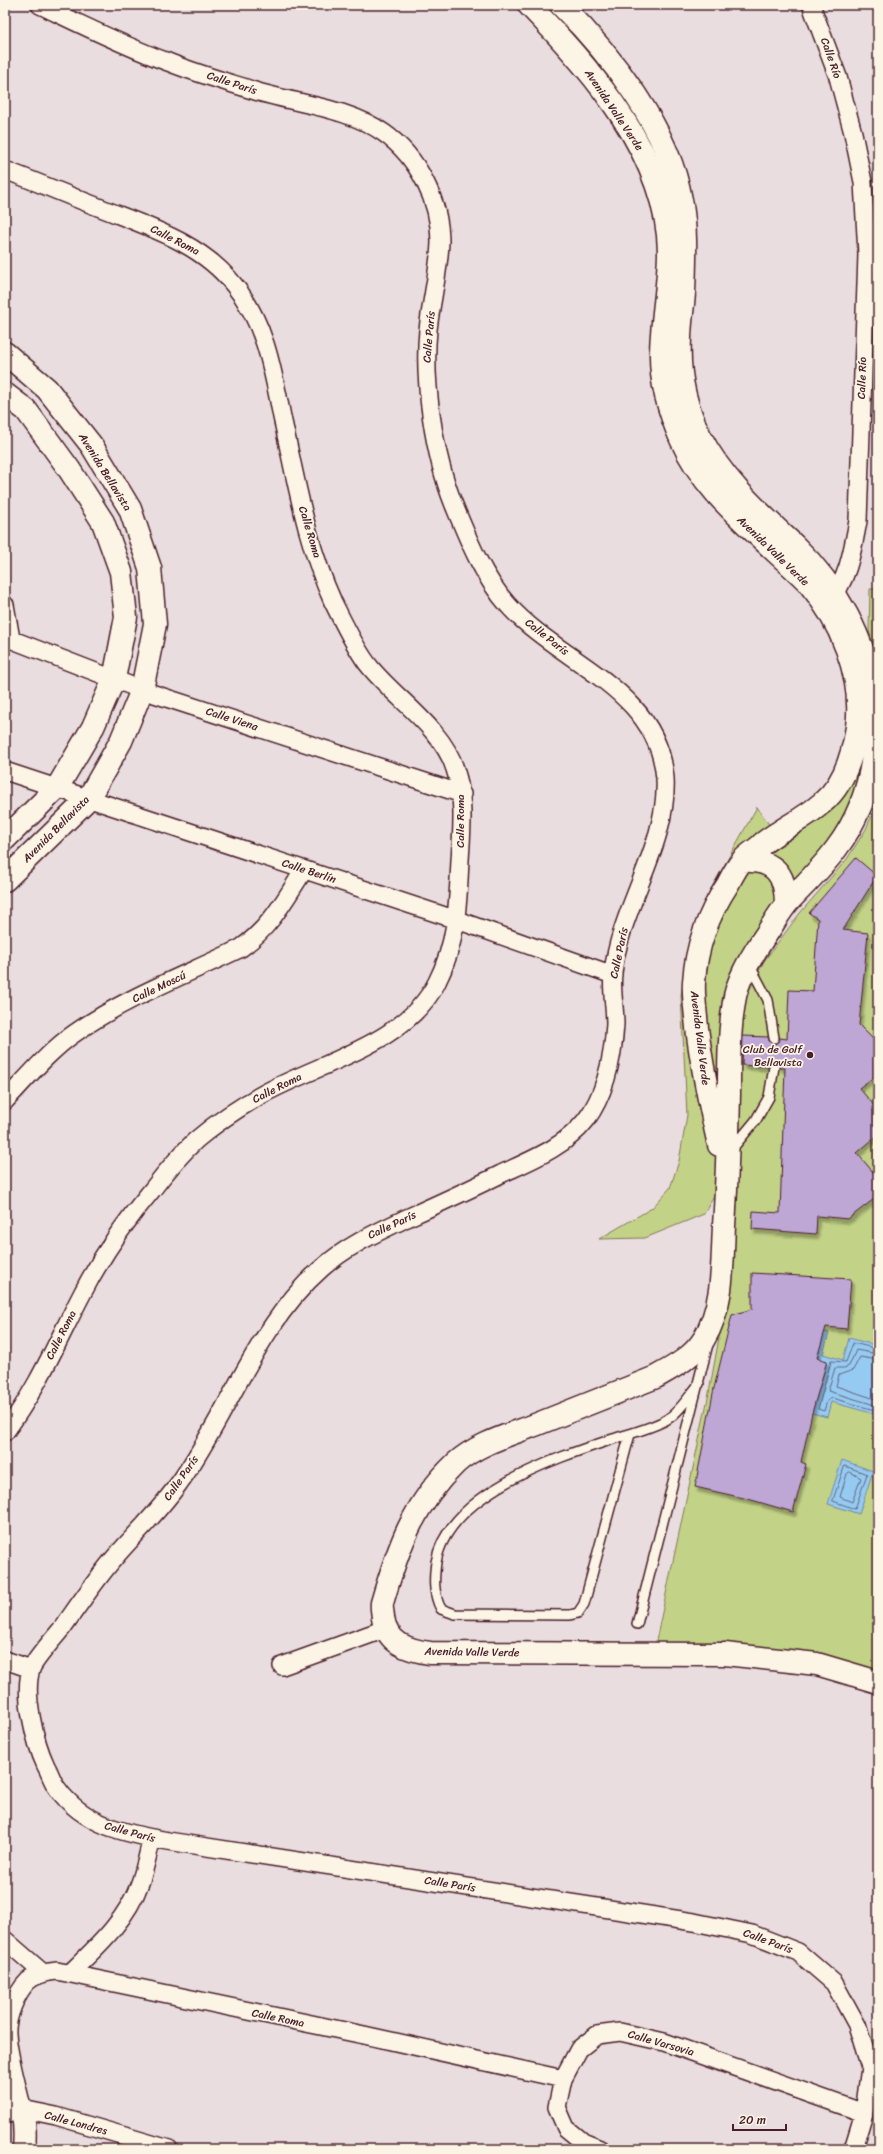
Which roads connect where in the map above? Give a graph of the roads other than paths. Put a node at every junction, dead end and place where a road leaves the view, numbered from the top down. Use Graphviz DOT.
graph roads {
  1 [pos="40,5"];
  2 [pos="529,5"];
  3 [pos="561,5"];
  4 [pos="811,5"];
  5 [pos="5,170"];
  6 [pos="5,353"];
  7 [pos="5,394"];
  8 [pos="830,600"];
  9 [pos="5,605"];
  10 [pos="8,638"];
  11 [pos="114,678"];
  12 [pos="142,690"];
  13 [pos="5,771"];
  14 [pos="57,788"];
  15 [pos="462,794"];
  16 [pos="88,799"];
  17 [pos="5,839"];
  18 [pos="742,860"];
  19 [pos="304,870"];
  20 [pos="5,880"];
  21 [pos="786,904"];
  22 [pos="457,920"];
  23 [pos="748,963"];
  24 [pos="613,975"];
  25 [pos="774,1038"];
  26 [pos="774,1067"];
  27 [pos="5,1101"];
  28 [pos="727,1155"];
  29 [pos="726,1183"];
  30 [pos="714,1318"];
  31 [pos="700,1384"];
  32 [pos="5,1432"];
  33 [pos="630,1434"];
  34 [pos="637,1624"];
  35 [pos="385,1630"];
  36 [pos="5,1660"];
  37 [pos="282,1666"];
  38 [pos="31,1669"];
  39 [pos="878,1682"];
  40 [pos="152,1838"];
  41 [pos="5,1940"];
  42 [pos="43,1973"];
  43 [pos="70,1973"];
  44 [pos="563,2079"];
  45 [pos="5,2086"];
  46 [pos="14,2112"];
  47 [pos="864,2113"];
  48 [pos="24,2149"];
  49 [pos="169,2149"];
  50 [pos="600,2149"];
  51 [pos="853,2149"];
  1 -- 24 [label="street, Calle París"];
  2 -- 8 [label="street, Avenida Valle Verde"];
  3 -- 8 [label="street, Avenida Valle Verde"];
  4 -- 8 [label="street, Calle Río"];
  5 -- 15 [label="street, Calle Roma"];
  6 -- 12 [label="street, Avenida Bellavista"];
  7 -- 11 [label="street"];
  8 -- 18 [label="street, Avenida Valle Verde"];
  8 -- 21 [label="street, Avenida Valle Verde"];
  9 -- 10 [label="street"];
  10 -- 11 [label="street, Calle Viena"];
  11 -- 12 [label="street, Calle Viena"];
  11 -- 14 [label="street"];
  12 -- 15 [label="street, Calle Viena"];
  12 -- 16 [label="street, Avenida Bellavista"];
  13 -- 14 [label="street, Calle Berlín"];
  14 -- 16 [label="street, Calle Berlín"];
  14 -- 17 [label="street"];
  15 -- 22 [label="street, Calle Roma"];
  16 -- 19 [label="street, Calle Berlín"];
  16 -- 20 [label="street, Avenida Bellavista"];
  18 -- 21 [label="street"];
  18 -- 29 [label="street, Avenida Valle Verde"];
  19 -- 22 [label="street, Calle Berlín"];
  19 -- 27 [label="street, Calle Moscú"];
  21 -- 23 [label="street, Avenida Valle Verde"];
  22 -- 24 [label="street, Calle Berlín"];
  22 -- 32 [label="street, Calle Roma"];
  23 -- 25 [label="lane"];
  23 -- 28 [label="street, Avenida Valle Verde"];
  24 -- 38 [label="street, Calle París"];
  26 -- 28 [label="lane"];
  28 -- 29 [label="street, Avenida Valle Verde"];
  29 -- 30 [label="street, Avenida Valle Verde"];
  30 -- 31 [label="lane"];
  30 -- 35 [label="street, Avenida Valle Verde"];
  31 -- 33 [label="lane"];
  31 -- 34 [label="lane"];
  33 -- 33 [label="lane"];
  35 -- 37 [label="street"];
  35 -- 39 [label="street, Avenida Valle Verde"];
  36 -- 38 [label="street"];
  38 -- 40 [label="street, Calle París"];
  40 -- 43 [label="street"];
  40 -- 47 [label="street, Calle París"];
  41 -- 42 [label="street"];
  42 -- 43 [label="street, Calle Roma"];
  42 -- 46 [label="street"];
  43 -- 44 [label="street, Calle Roma"];
  44 -- 47 [label="street, Calle Varsovia"];
  44 -- 50 [label="street, Calle Varsovia"];
  45 -- 46 [label="street"];
  46 -- 48 [label="street"];
  46 -- 49 [label="street, Calle Londres"];
  47 -- 51 [label="street, Calle París"];
}
